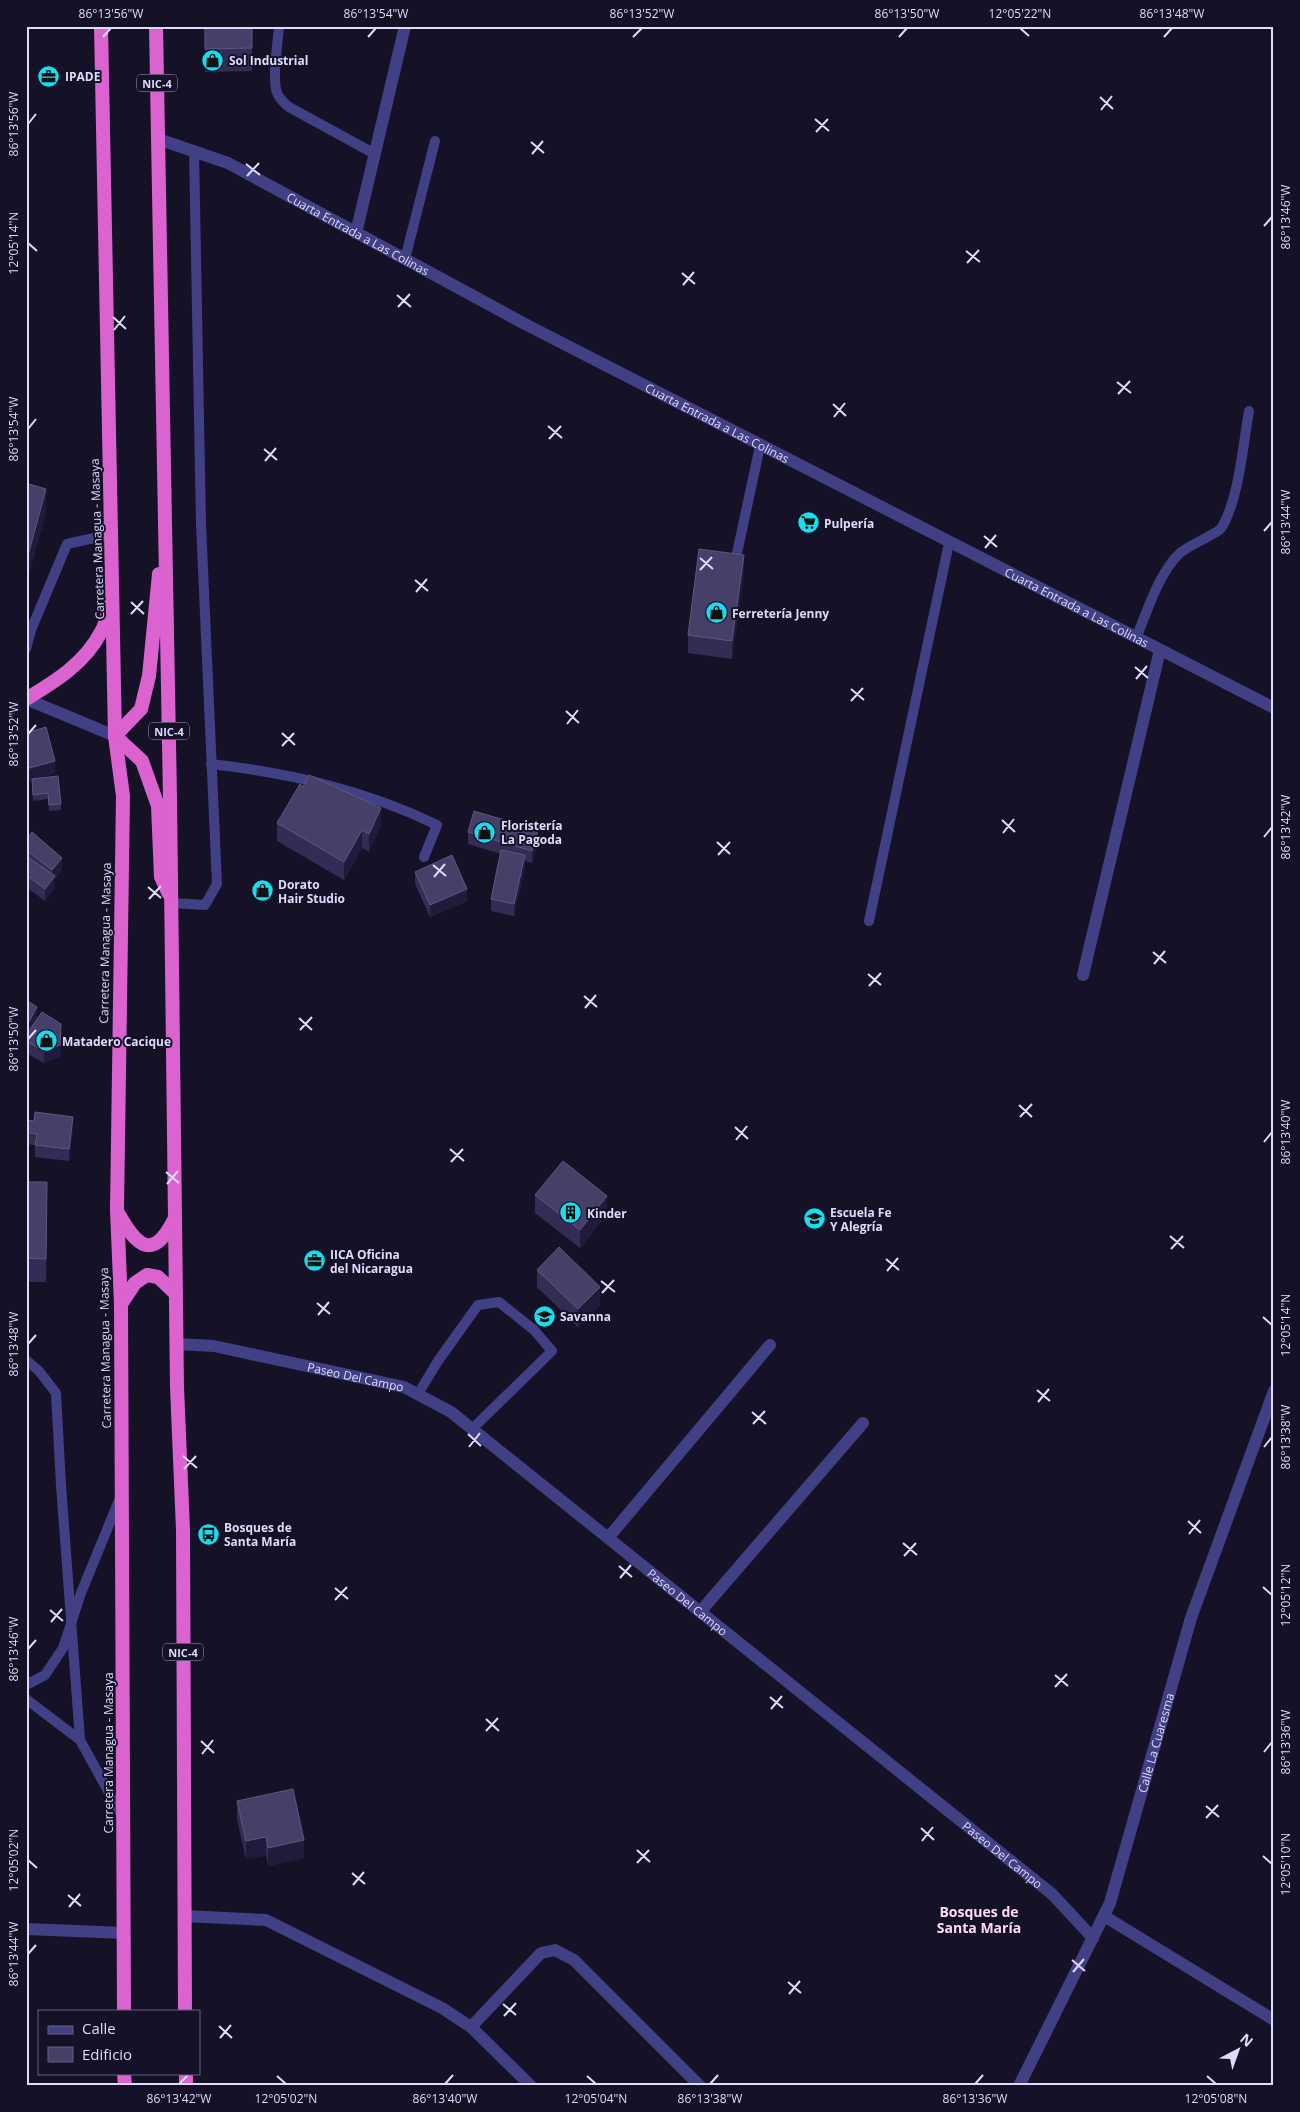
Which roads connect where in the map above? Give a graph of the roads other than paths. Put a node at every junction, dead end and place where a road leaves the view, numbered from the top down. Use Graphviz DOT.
graph roads {
  1 [pos="102,26"];
  2 [pos="156,26"];
  3 [pos="279,26"];
  4 [pos="405,26"];
  5 [pos="158,139"];
  6 [pos="435,141"];
  7 [pos="194,150"];
  8 [pos="375,154"];
  9 [pos="356,233"];
  10 [pos="405,259"];
  11 [pos="1249,411"];
  12 [pos="760,446"];
  13 [pos="112,534"];
  14 [pos="949,543"];
  15 [pos="164,547"];
  16 [pos="737,553"];
  17 [pos="114,586"];
  18 [pos="1136,638"];
  19 [pos="26,649"];
  20 [pos="1160,650"];
  21 [pos="26,699"];
  22 [pos="1274,708"];
  23 [pos="115,736"];
  24 [pos="211,764"];
  25 [pos="424,857"];
  26 [pos="172,901"];
  27 [pos="869,921"];
  28 [pos="1083,975"];
  29 [pos="117,1210"];
  30 [pos="176,1215"];
  31 [pos="176,1294"];
  32 [pos="121,1304"];
  33 [pos="178,1344"];
  34 [pos="770,1345"];
  35 [pos="26,1360"];
  36 [pos="1274,1391"];
  37 [pos="418,1394"];
  38 [pos="863,1423"];
  39 [pos="472,1430"];
  40 [pos="122,1493"];
  41 [pos="608,1538"];
  42 [pos="700,1612"];
  43 [pos="72,1620"];
  44 [pos="26,1686"];
  45 [pos="26,1699"];
  46 [pos="80,1740"];
  47 [pos="123,1818"];
  48 [pos="184,1916"];
  49 [pos="1104,1916"];
  50 [pos="26,1929"];
  51 [pos="124,1933"];
  52 [pos="1093,1938"];
  53 [pos="124,2010"];
  54 [pos="185,2010"];
  55 [pos="1274,2020"];
  56 [pos="471,2027"];
  57 [pos="531,2086"];
  58 [pos="700,2086"];
  59 [pos="1019,2086"];
  1 -- 13 [label="highway, Carretera Managua - Masaya"];
  2 -- 5 [label="highway, NIC-4"];
  3 -- 8 [label="lane"];
  4 -- 8 [label="street"];
  5 -- 7 [label="street, Cuarta Entrada a Las Colinas"];
  5 -- 15 [label="highway, NIC-4"];
  6 -- 10 [label="lane"];
  7 -- 9 [label="street, Cuarta Entrada a Las Colinas"];
  7 -- 24 [label="lane"];
  8 -- 9 [label="street"];
  9 -- 10 [label="street, Cuarta Entrada a Las Colinas"];
  10 -- 12 [label="street, Cuarta Entrada a Las Colinas"];
  11 -- 18 [label="lane"];
  12 -- 14 [label="street, Cuarta Entrada a Las Colinas"];
  12 -- 16 [label="lane"];
  13 -- 17 [label="highway, Carretera Managua - Masaya"];
  13 -- 19 [label="lane"];
  14 -- 18 [label="street, Cuarta Entrada a Las Colinas"];
  14 -- 27 [label="lane"];
  15 -- 23 [label="highway"];
  15 -- 26 [label="highway, NIC-4"];
  17 -- 21 [label="highway"];
  17 -- 23 [label="highway, Carretera Managua - Masaya"];
  18 -- 20 [label="street, Cuarta Entrada a Las Colinas"];
  20 -- 22 [label="street, Cuarta Entrada a Las Colinas"];
  20 -- 28 [label="street"];
  21 -- 23 [label="street"];
  23 -- 26 [label="highway"];
  23 -- 29 [label="highway, Carretera Managua - Masaya"];
  24 -- 25 [label="lane"];
  24 -- 26 [label="lane"];
  26 -- 30 [label="highway, NIC-4"];
  29 -- 30 [label="highway"];
  29 -- 32 [label="highway, Carretera Managua - Masaya"];
  30 -- 31 [label="highway, NIC-4"];
  31 -- 32 [label="highway"];
  31 -- 33 [label="highway, NIC-4"];
  32 -- 40 [label="highway, Carretera Managua - Masaya"];
  33 -- 37 [label="street, Paseo Del Campo"];
  33 -- 48 [label="highway, NIC-4"];
  34 -- 41 [label="street"];
  35 -- 43 [label="lane"];
  36 -- 49 [label="street, Calle La Cuaresma"];
  37 -- 39 [label="street, Paseo Del Campo"];
  37 -- 39 [label="lane"];
  38 -- 42 [label="street"];
  39 -- 41 [label="street, Paseo Del Campo"];
  40 -- 43 [label="lane"];
  40 -- 47 [label="highway, Carretera Managua - Masaya"];
  41 -- 42 [label="street, Paseo Del Campo"];
  42 -- 52 [label="street, Paseo Del Campo"];
  43 -- 44 [label="lane"];
  43 -- 46 [label="lane"];
  45 -- 46 [label="lane"];
  46 -- 47 [label="lane"];
  47 -- 51 [label="highway, Carretera Managua - Masaya"];
  48 -- 54 [label="highway, NIC-4"];
  48 -- 56 [label="street"];
  49 -- 52 [label="street, Calle La Cuaresma"];
  49 -- 55 [label="street"];
  50 -- 51 [label="street"];
  51 -- 53 [label="highway, Carretera Managua - Masaya"];
  52 -- 59 [label="street, Calle La Cuaresma"];
  56 -- 57 [label="street"];
  56 -- 58 [label="street"];
}
